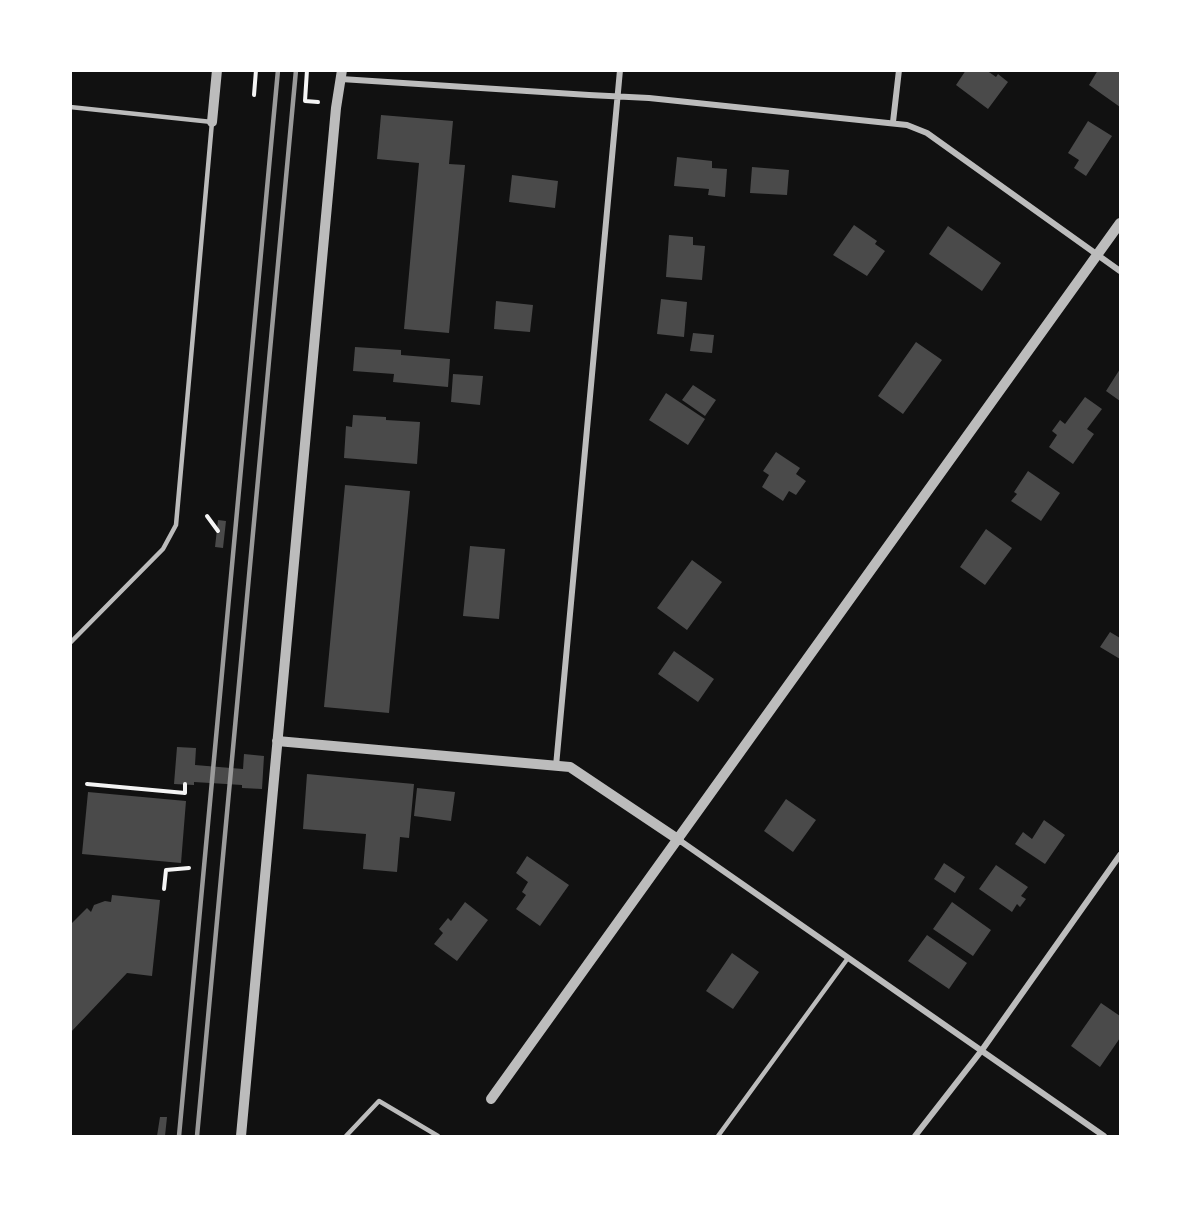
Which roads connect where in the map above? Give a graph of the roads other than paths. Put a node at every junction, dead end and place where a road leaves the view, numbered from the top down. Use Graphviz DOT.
graph roads {
  1 [pos="217,70"];
  2 [pos="620,70"];
  3 [pos="899,70"];
  4 [pos="341,75"];
  5 [pos="617,96"];
  6 [pos="70,107"];
  7 [pos="212,122"];
  8 [pos="893,122"];
  9 [pos="1120,223"];
  10 [pos="1097,255"];
  11 [pos="1120,271"];
  12 [pos="70,643"];
  13 [pos="278,741"];
  14 [pos="556,766"];
  15 [pos="679,840"];
  16 [pos="1120,855"];
  17 [pos="848,958"];
  18 [pos="982,1050"];
  19 [pos="491,1098"];
  20 [pos="241,1137"];
  21 [pos="346,1137"];
  22 [pos="438,1137"];
  23 [pos="718,1137"];
  24 [pos="915,1137"];
  25 [pos="1104,1137"];
  1 -- 7 [label="street"];
  2 -- 5 [label="street"];
  3 -- 8 [label="street"];
  4 -- 5 [label="street"];
  4 -- 13 [label="street"];
  5 -- 8 [label="street"];
  5 -- 14 [label="street"];
  6 -- 7 [label="lane"];
  7 -- 12 [label="lane"];
  8 -- 10 [label="street"];
  9 -- 10 [label="street"];
  10 -- 11 [label="street"];
  10 -- 15 [label="street"];
  13 -- 14 [label="street"];
  13 -- 20 [label="street"];
  14 -- 15 [label="street"];
  15 -- 17 [label="street"];
  15 -- 19 [label="street"];
  16 -- 18 [label="street"];
  17 -- 18 [label="street"];
  17 -- 23 [label="lane"];
  18 -- 24 [label="street"];
  18 -- 25 [label="street"];
  21 -- 22 [label="lane"];
}
